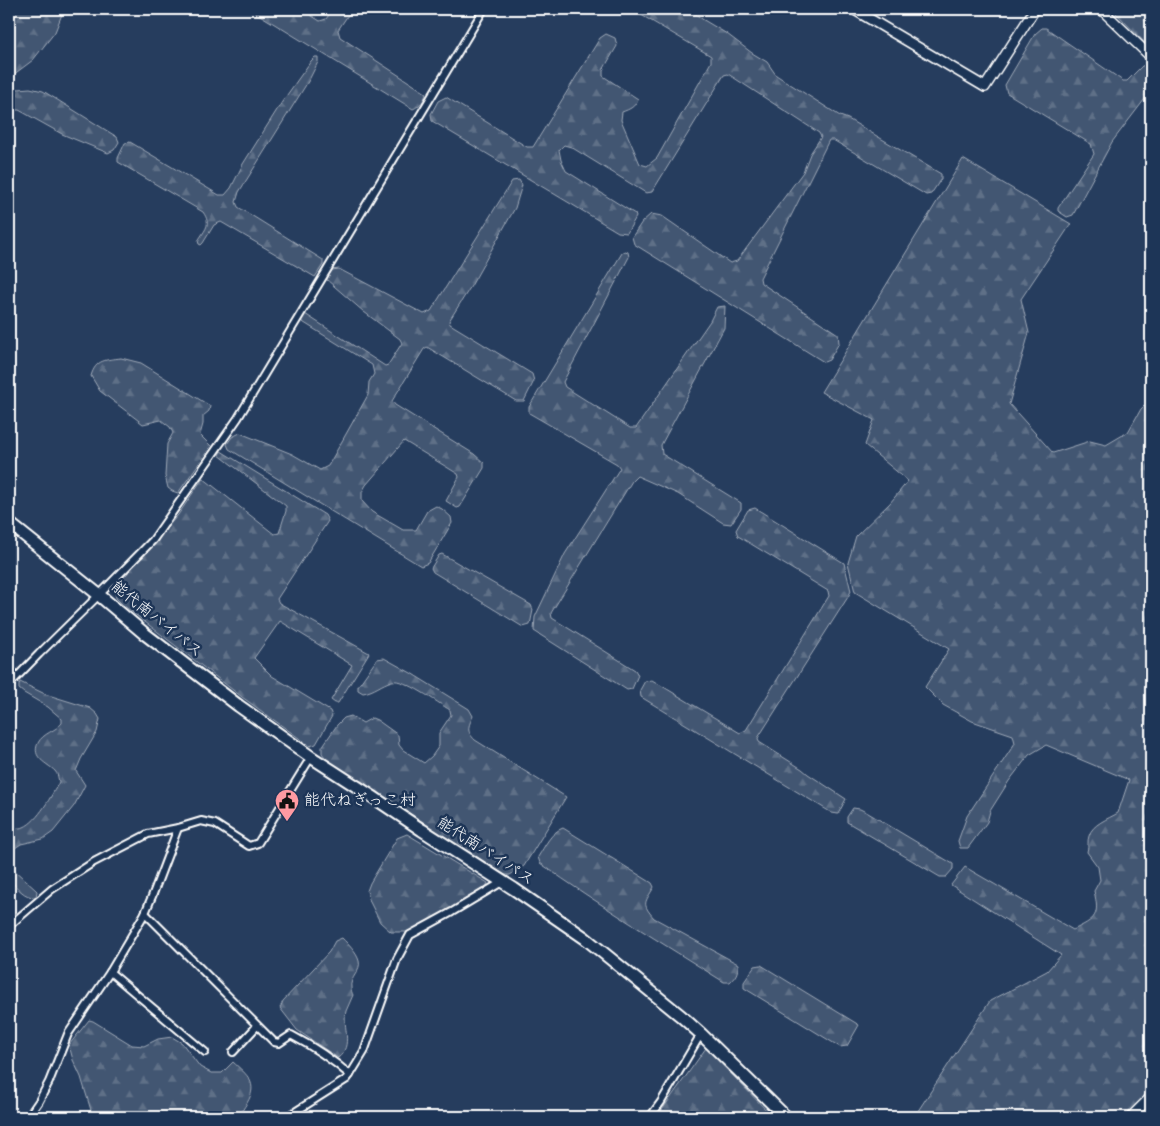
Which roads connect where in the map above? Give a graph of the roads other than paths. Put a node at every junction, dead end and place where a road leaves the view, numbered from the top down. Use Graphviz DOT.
graph roads {
  1 [pos="484,9"];
  2 [pos="853,9"];
  3 [pos="1035,9"];
  4 [pos="1100,9"];
  5 [pos="1151,57"];
  6 [pos="9,523"];
  7 [pos="99,595"];
  8 [pos="9,685"];
  9 [pos="310,757"];
  10 [pos="178,828"];
  11 [pos="502,882"];
  12 [pos="145,913"];
  13 [pos="9,926"];
  14 [pos="110,972"];
  15 [pos="257,1026"];
  16 [pos="701,1034"];
  17 [pos="205,1052"];
  18 [pos="233,1052"];
  19 [pos="350,1075"];
  20 [pos="1151,1097"];
  21 [pos="30,1116"];
  22 [pos="287,1117"];
  23 [pos="650,1117"];
  24 [pos="786,1117"];
  25 [pos="1131,1117"];
  1 -- 7 [label="street"];
  2 -- 3 [label="street"];
  4 -- 5 [label="street"];
  6 -- 7 [label="highway, 能代南バイパス"];
  7 -- 8 [label="street"];
  7 -- 9 [label="highway, 能代南バイパス"];
  9 -- 10 [label="street"];
  9 -- 11 [label="highway, 能代南バイパス"];
  10 -- 12 [label="street"];
  10 -- 13 [label="street"];
  11 -- 16 [label="highway, 能代南バイパス"];
  11 -- 19 [label="street"];
  12 -- 14 [label="street"];
  12 -- 15 [label="street"];
  14 -- 17 [label="street"];
  14 -- 21 [label="street"];
  15 -- 18 [label="street"];
  15 -- 19 [label="street"];
  16 -- 23 [label="street"];
  16 -- 24 [label="highway, 能代南バイパス"];
  19 -- 22 [label="street"];
  20 -- 25 [label="street"];
}
